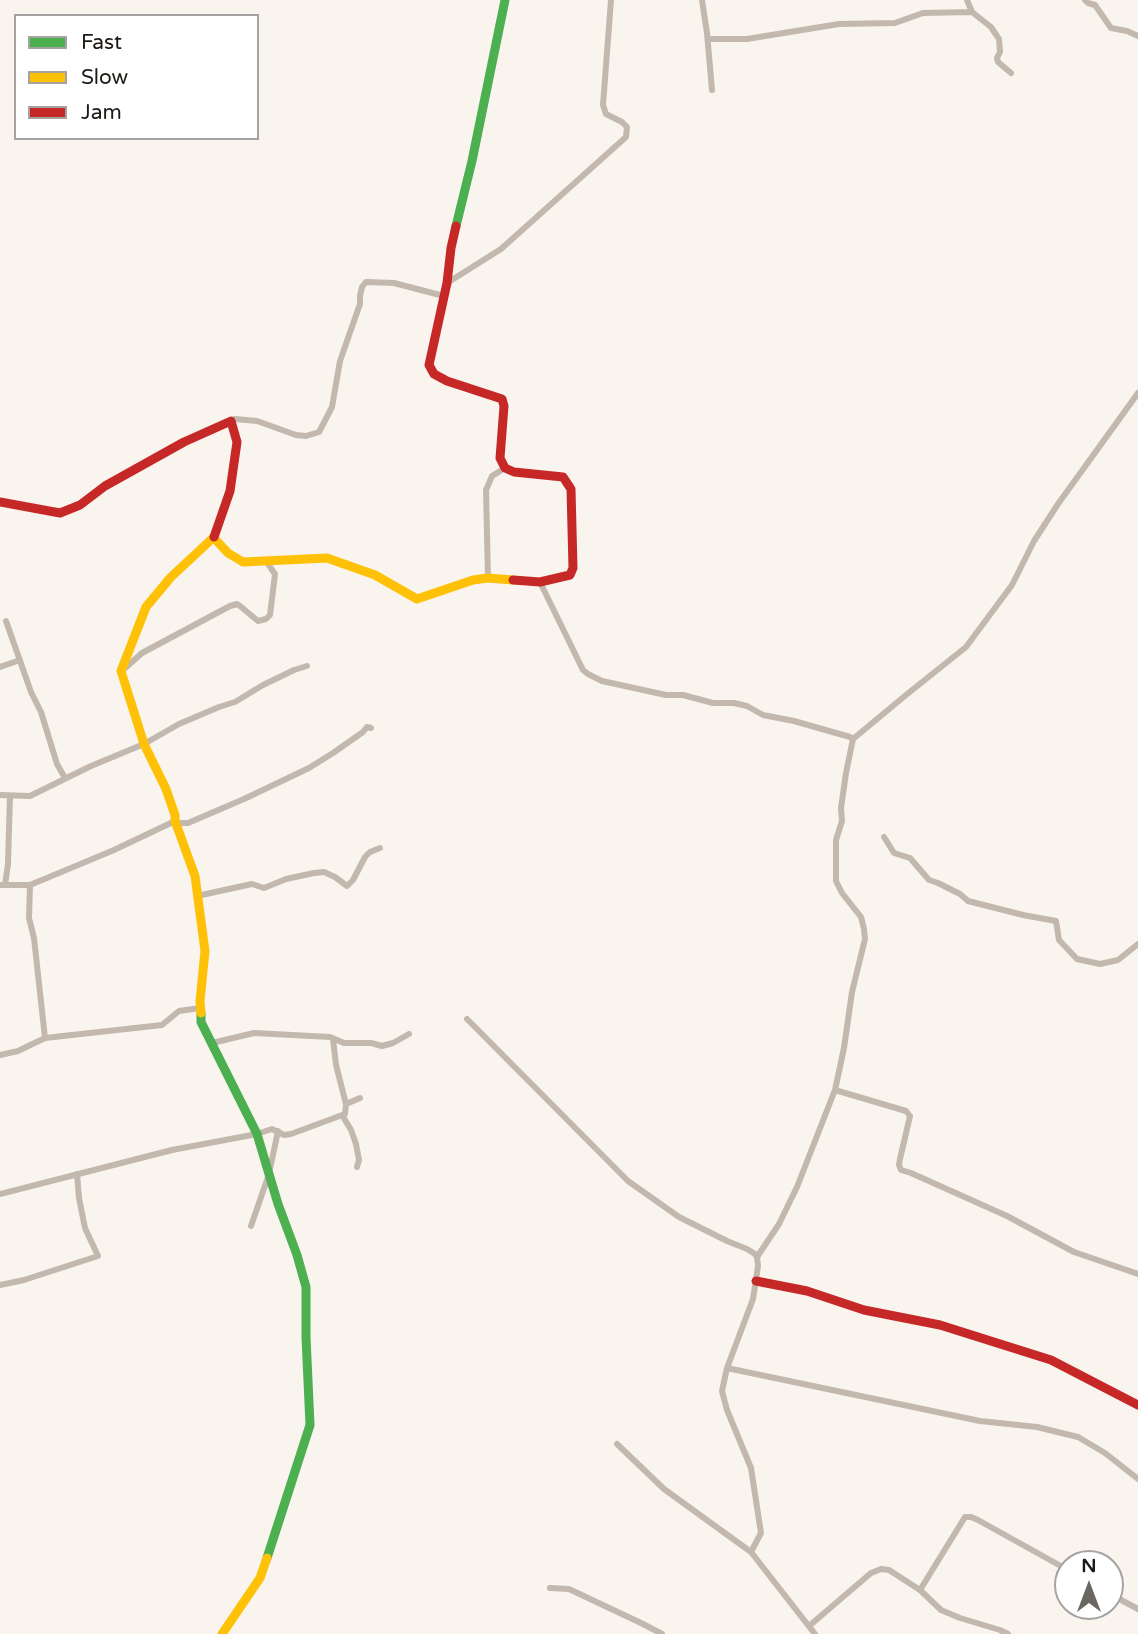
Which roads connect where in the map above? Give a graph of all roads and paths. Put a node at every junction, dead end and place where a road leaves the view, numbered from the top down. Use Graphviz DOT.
graph roads {
  1 [pos="505,0"];
  2 [pos="611,0"];
  3 [pos="702,0"];
  4 [pos="967,0"];
  5 [pos="1085,0"];
  6 [pos="972,12"];
  7 [pos="1138,36"];
  8 [pos="708,38"];
  9 [pos="1011,73"];
  10 [pos="712,89"];
  11 [pos="447,283"];
  12 [pos="444,296"];
  13 [pos="1138,393"];
  14 [pos="231,421"];
  15 [pos="505,468"];
  16 [pos="0,502"];
  17 [pos="214,538"];
  18 [pos="266,561"];
  19 [pos="488,578"];
  20 [pos="540,582"];
  21 [pos="6,621"];
  22 [pos="20,660"];
  23 [pos="307,666"];
  24 [pos="0,667"];
  25 [pos="121,671"];
  26 [pos="371,728"];
  27 [pos="853,739"];
  28 [pos="144,744"];
  29 [pos="65,778"];
  30 [pos="0,795"];
  31 [pos="10,796"];
  32 [pos="175,821"];
  33 [pos="884,836"];
  34 [pos="380,848"];
  35 [pos="2,885"];
  36 [pos="30,885"];
  37 [pos="198,896"];
  38 [pos="1138,944"];
  39 [pos="200,1008"];
  40 [pos="467,1019"];
  41 [pos="409,1034"];
  42 [pos="45,1038"];
  43 [pos="333,1039"];
  44 [pos="212,1044"];
  45 [pos="0,1055"];
  46 [pos="835,1090"];
  47 [pos="360,1098"];
  48 [pos="346,1104"];
  49 [pos="342,1115"];
  50 [pos="278,1131"];
  51 [pos="257,1134"];
  52 [pos="357,1167"];
  53 [pos="77,1174"];
  54 [pos="269,1174"];
  55 [pos="0,1194"];
  56 [pos="251,1226"];
  57 [pos="757,1257"];
  58 [pos="1138,1274"];
  59 [pos="756,1281"];
  60 [pos="0,1285"];
  61 [pos="727,1368"];
  62 [pos="1138,1405"];
  63 [pos="617,1444"];
  64 [pos="1138,1479"];
  65 [pos="751,1552"];
  66 [pos="1054,1562"];
  67 [pos="550,1588"];
  68 [pos="920,1590"];
  69 [pos="809,1626"];
  70 [pos="222,1634"];
  71 [pos="662,1634"];
  72 [pos="815,1634"];
  73 [pos="1008,1634"];
  1 -- 11 [label="street"];
  2 -- 11 [label="street"];
  3 -- 8 [label="street"];
  4 -- 6 [label="street"];
  5 -- 7 [label="street"];
  6 -- 8 [label="street"];
  6 -- 9 [label="street"];
  8 -- 10 [label="street"];
  11 -- 12 [label="street"];
  12 -- 14 [label="street"];
  12 -- 15 [label="street"];
  13 -- 27 [label="street"];
  14 -- 16 [label="street"];
  14 -- 17 [label="street"];
  15 -- 19 [label="street"];
  15 -- 20 [label="street"];
  17 -- 18 [label="street"];
  17 -- 25 [label="street"];
  18 -- 19 [label="street"];
  18 -- 25 [label="street"];
  19 -- 20 [label="street"];
  20 -- 27 [label="street"];
  21 -- 22 [label="street"];
  22 -- 24 [label="street"];
  22 -- 29 [label="street"];
  23 -- 28 [label="street"];
  25 -- 28 [label="street"];
  26 -- 32 [label="street"];
  27 -- 46 [label="street"];
  28 -- 29 [label="street"];
  28 -- 32 [label="street"];
  29 -- 31 [label="street"];
  30 -- 31 [label="street"];
  31 -- 35 [label="street"];
  32 -- 36 [label="street"];
  32 -- 37 [label="street"];
  33 -- 38 [label="street"];
  34 -- 37 [label="street"];
  35 -- 36 [label="street"];
  36 -- 42 [label="street"];
  37 -- 39 [label="street"];
  39 -- 42 [label="street"];
  39 -- 44 [label="street"];
  40 -- 57 [label="street"];
  41 -- 43 [label="street"];
  42 -- 45 [label="street"];
  43 -- 44 [label="street"];
  43 -- 48 [label="street"];
  44 -- 51 [label="street"];
  46 -- 57 [label="street"];
  46 -- 58 [label="street"];
  47 -- 48 [label="street"];
  48 -- 49 [label="street"];
  49 -- 50 [label="street"];
  49 -- 52 [label="street"];
  50 -- 51 [label="street"];
  50 -- 54 [label="street"];
  51 -- 53 [label="street"];
  51 -- 54 [label="street"];
  53 -- 55 [label="street"];
  53 -- 60 [label="street"];
  54 -- 56 [label="street"];
  54 -- 70 [label="street"];
  57 -- 59 [label="street"];
  59 -- 61 [label="street"];
  59 -- 62 [label="street"];
  61 -- 64 [label="street"];
  61 -- 65 [label="street"];
  63 -- 65 [label="street"];
  65 -- 69 [label="street"];
  66 -- 68 [label="street"];
  67 -- 71 [label="street"];
  68 -- 69 [label="street"];
  68 -- 73 [label="street"];
  69 -- 72 [label="street"];
}
